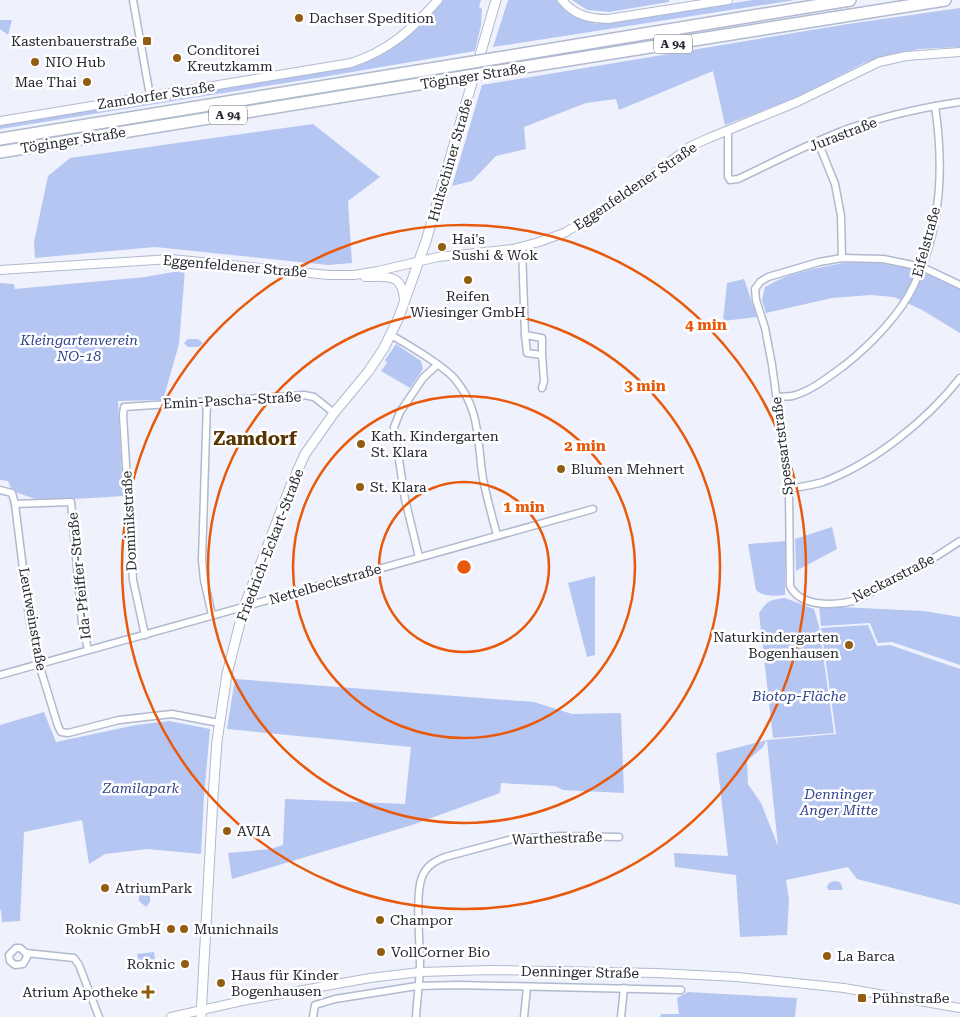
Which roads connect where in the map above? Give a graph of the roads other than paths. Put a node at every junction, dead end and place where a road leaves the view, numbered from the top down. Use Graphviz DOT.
graph roads {
  1 [pos="133,0"];
  2 [pos="438,0"];
  3 [pos="496,0"];
  4 [pos="562,0"];
  5 [pos="728,0"];
  6 [pos="850,0"];
  7 [pos="945,0"];
  8 [pos="960,52"];
  9 [pos="150,96"];
  10 [pos="960,102"];
  11 [pos="935,106"];
  12 [pos="0,120"];
  13 [pos="728,130"];
  14 [pos="0,139"];
  15 [pos="818,142"];
  16 [pos="0,152"];
  17 [pos="522,248"];
  18 [pos="842,258"];
  19 [pos="420,262"];
  20 [pos="922,267"];
  21 [pos="0,270"];
  22 [pos="348,275"];
  23 [pos="960,285"];
  24 [pos="404,304"];
  25 [pos="391,335"];
  26 [pos="525,335"];
  27 [pos="542,355"];
  28 [pos="437,365"];
  29 [pos="960,378"];
  30 [pos="542,388"];
  31 [pos="777,397"];
  32 [pos="207,401"];
  33 [pos="124,407"];
  34 [pos="334,413"];
  35 [pos="0,490"];
  36 [pos="789,490"];
  37 [pos="14,504"];
  38 [pos="593,508"];
  39 [pos="497,535"];
  40 [pos="960,541"];
  41 [pos="419,557"];
  42 [pos="794,593"];
  43 [pos="244,607"];
  44 [pos="212,615"];
  45 [pos="145,635"];
  46 [pos="88,650"];
  47 [pos="39,664"];
  48 [pos="0,674"];
  49 [pos="219,723"];
  50 [pos="619,837"];
  51 [pos="26,954"];
  52 [pos="420,972"];
  53 [pos="417,986"];
  54 [pos="527,987"];
  55 [pos="624,988"];
  56 [pos="681,990"];
  57 [pos="960,1008"];
  58 [pos="201,1013"];
  59 [pos="99,1017"];
  60 [pos="171,1017"];
  61 [pos="313,1017"];
  62 [pos="416,1017"];
  63 [pos="524,1017"];
  64 [pos="621,1017"];
  1 -- 9 [label="street"];
  2 -- 9 [label="street, Zamdorfer Straße"];
  3 -- 19 [label="main road, Hultschiner Straße"];
  4 -- 5 [label="street"];
  6 -- 14 [label="highway, Töginger Straße / A 94, bridge"];
  7 -- 16 [label="highway, Töginger Straße / A 94, bridge"];
  8 -- 13 [label="street, Eggenfeldener Straße"];
  9 -- 12 [label="street, Zamdorfer Straße"];
  10 -- 11 [label="street, Jurastraße"];
  11 -- 15 [label="street, Jurastraße"];
  11 -- 20 [label="street, Eifelstraße"];
  13 -- 15 [label="street, Jurastraße"];
  13 -- 17 [label="street, Eggenfeldener Straße"];
  15 -- 18 [label="street"];
  17 -- 19 [label="street, Eggenfeldener Straße"];
  17 -- 26 [label="street"];
  18 -- 20 [label="street"];
  18 -- 31 [label="street, Spessartstraße"];
  19 -- 22 [label="street, Eggenfeldener Straße"];
  19 -- 24 [label="main road, Friedrich-Eckart-Straße"];
  20 -- 23 [label="street"];
  20 -- 31 [label="street, Eifelstraße"];
  21 -- 22 [label="street, Eggenfeldener Straße"];
  22 -- 24 [label="street"];
  24 -- 25 [label="main road, Friedrich-Eckart-Straße"];
  25 -- 28 [label="street"];
  25 -- 34 [label="main road, Friedrich-Eckart-Straße"];
  26 -- 27 [label="street"];
  26 -- 27 [label="street"];
  27 -- 30 [label="street"];
  28 -- 39 [label="street"];
  28 -- 41 [label="street"];
  29 -- 36 [label="street"];
  31 -- 36 [label="street, Spessartstraße"];
  32 -- 33 [label="street, Emin-Pascha-Straße"];
  32 -- 34 [label="street, Emin-Pascha-Straße"];
  32 -- 44 [label="street"];
  33 -- 45 [label="street, Dominikstraße"];
  34 -- 43 [label="main road, Friedrich-Eckart-Straße"];
  35 -- 37 [label="street"];
  36 -- 42 [label="street, Spessartstraße"];
  37 -- 46 [label="street, Ida-Pfeiffer-Straße"];
  37 -- 47 [label="street, Leutweinstraße"];
  38 -- 39 [label="street, Nettelbeckstraße"];
  39 -- 41 [label="street, Nettelbeckstraße"];
  40 -- 42 [label="street, Neckarstraße"];
  41 -- 43 [label="street, Nettelbeckstraße"];
  43 -- 44 [label="street, Nettelbeckstraße"];
  43 -- 49 [label="main road, Friedrich-Eckart-Straße"];
  44 -- 45 [label="street, Nettelbeckstraße"];
  45 -- 46 [label="street, Nettelbeckstraße"];
  46 -- 47 [label="street, Nettelbeckstraße"];
  47 -- 48 [label="street, Nettelbeckstraße"];
  47 -- 49 [label="street, Leutweinstraße"];
  49 -- 58 [label="main road, Friedrich-Eckart-Straße"];
  50 -- 52 [label="street, Warthestraße"];
  51 -- 59 [label="street"];
  52 -- 53 [label="street, Warthestraße"];
  52 -- 57 [label="street, Denninger Straße"];
  52 -- 58 [label="street, Denninger Straße"];
  53 -- 54 [label="street, Denninger Straße"];
  53 -- 61 [label="street, Denninger Straße"];
  53 -- 62 [label="street, Warthestraße"];
  54 -- 55 [label="street, Denninger Straße"];
  54 -- 63 [label="street"];
  55 -- 56 [label="street, Denninger Straße"];
  55 -- 64 [label="street"];
  58 -- 60 [label="street, Denninger Straße"];
}
